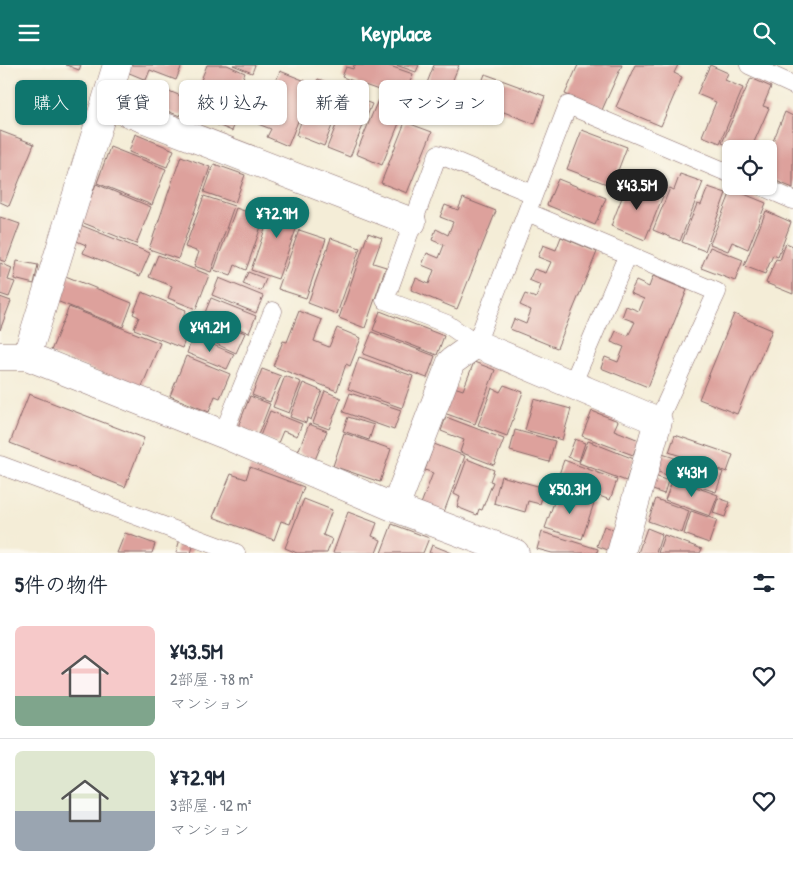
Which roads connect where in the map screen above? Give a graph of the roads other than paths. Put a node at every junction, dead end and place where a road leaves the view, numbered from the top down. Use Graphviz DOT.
graph roads {
  1 [pos="117,65"];
  2 [pos="749,65"];
  3 [pos="113,80"];
  4 [pos="793,85"];
  5 [pos="99,125"];
  6 [pos="160,125"];
  7 [pos="722,170"];
  8 [pos="777,192"];
  9 [pos="533,194"];
  10 [pos="793,199"];
  11 [pos="527,212"];
  12 [pos="412,222"];
  13 [pos="628,254"];
  14 [pos="274,311"];
  15 [pos="476,344"];
  16 [pos="0,356"];
  17 [pos="27,356"];
  18 [pos="572,385"];
  19 [pos="658,421"];
  20 [pos="224,434"];
  21 [pos="0,465"];
  22 [pos="395,507"];
  23 [pos="504,551"];
  24 [pos="236,553"];
  25 [pos="621,553"];
  1 -- 3 [label="street"];
  2 -- 4 [label="lane"];
  5 -- 17 [label="street"];
  6 -- 12 [label="street"];
  7 -- 9 [label="lane"];
  8 -- 10 [label="lane"];
  9 -- 11 [label="lane"];
  9 -- 12 [label="lane"];
  11 -- 13 [label="lane"];
  11 -- 15 [label="lane"];
  12 -- 15 [label="lane"];
  13 -- 18 [label="lane"];
  13 -- 19 [label="lane"];
  14 -- 20 [label="lane"];
  15 -- 18 [label="street"];
  15 -- 22 [label="street"];
  16 -- 17 [label="street"];
  17 -- 20 [label="street"];
  18 -- 19 [label="street"];
  19 -- 25 [label="street"];
  20 -- 22 [label="street"];
  21 -- 24 [label="lane"];
  22 -- 23 [label="street"];
}
